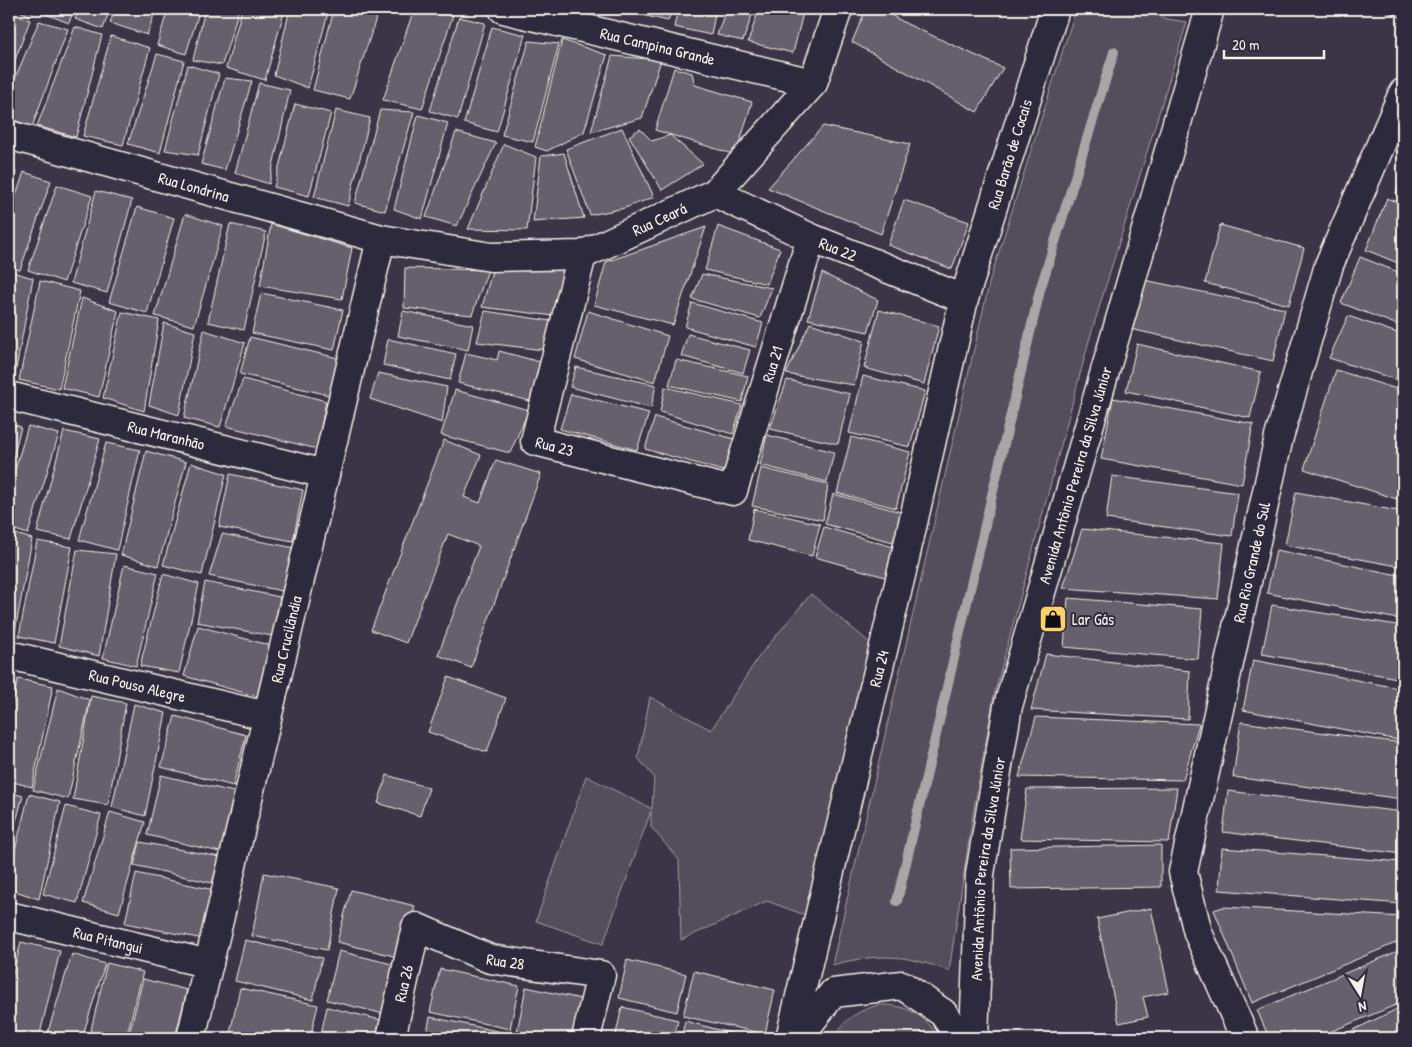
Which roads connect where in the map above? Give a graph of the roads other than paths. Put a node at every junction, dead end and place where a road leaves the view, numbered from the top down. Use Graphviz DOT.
graph roads {
  1 [pos="503,9"];
  2 [pos="838,9"];
  3 [pos="1055,9"];
  4 [pos="1210,9"];
  5 [pos="812,83"];
  6 [pos="1403,93"];
  7 [pos="9,135"];
  8 [pos="715,193"];
  9 [pos="810,238"];
  10 [pos="381,239"];
  11 [pos="582,255"];
  12 [pos="964,299"];
  13 [pos="9,396"];
  14 [pos="325,474"];
  15 [pos="733,491"];
  16 [pos="9,655"];
  17 [pos="267,716"];
  18 [pos="9,916"];
  19 [pos="416,927"];
  20 [pos="209,964"];
  21 [pos="191,1038"];
  22 [pos="391,1038"];
  23 [pos="586,1038"];
  24 [pos="790,1038"];
  25 [pos="798,1038"];
  26 [pos="960,1038"];
  27 [pos="974,1038"];
  28 [pos="1245,1038"];
  1 -- 5 [label="street, Rua Campina Grande"];
  2 -- 5 [label="street, Rua Ceará"];
  3 -- 12 [label="street, Rua Barão de Cocais"];
  4 -- 27 [label="street, Avenida Antônio Pereira da Silva Júnior"];
  5 -- 8 [label="street, Rua Ceará"];
  6 -- 28 [label="street, Rua Rio Grande do Sul"];
  7 -- 10 [label="street, Rua Londrina"];
  8 -- 9 [label="street, Rua 22"];
  8 -- 11 [label="street, Rua Ceará"];
  9 -- 12 [label="street, Rua 22"];
  9 -- 15 [label="street, Rua 21"];
  10 -- 11 [label="street, Rua Ceará"];
  10 -- 14 [label="street, Rua Crucilândia"];
  11 -- 15 [label="street, Rua 23"];
  12 -- 24 [label="street, Rua 24"];
  13 -- 14 [label="street, Rua Maranhão"];
  14 -- 17 [label="street, Rua Crucilândia"];
  16 -- 17 [label="street, Rua Pouso Alegre"];
  17 -- 20 [label="street, Rua Crucilândia"];
  18 -- 20 [label="street, Rua Pitangui"];
  19 -- 22 [label="street, Rua 26"];
  19 -- 23 [label="street, Rua 28"];
  20 -- 21 [label="street, Rua Crucilândia"];
  25 -- 26 [label="street"];
}
